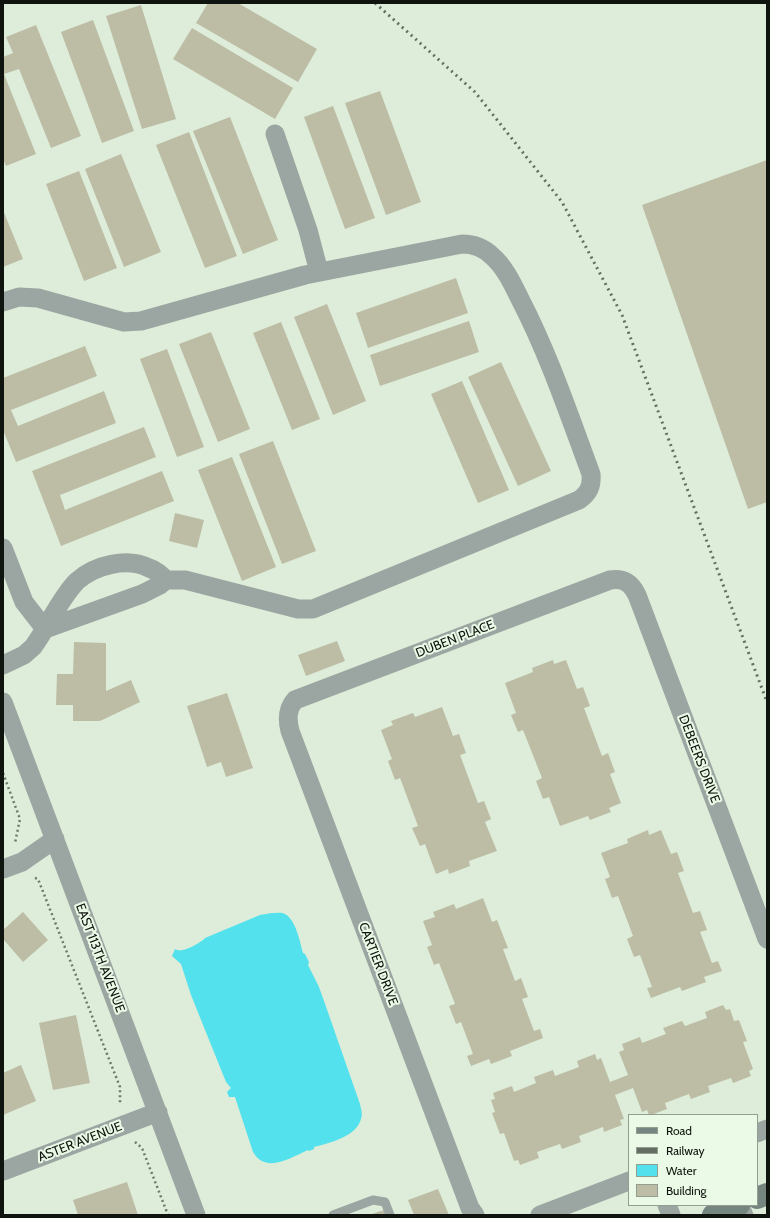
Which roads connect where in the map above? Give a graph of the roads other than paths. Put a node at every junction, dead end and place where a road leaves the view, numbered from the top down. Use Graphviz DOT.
graph roads {
  1 [pos="275,134"];
  2 [pos="319,272"];
  3 [pos="3,302"];
  4 [pos="3,548"];
  5 [pos="166,580"];
  6 [pos="626,581"];
  7 [pos="45,629"];
  8 [pos="3,665"];
  9 [pos="3,702"];
  10 [pos="289,710"];
  11 [pos="55,839"];
  12 [pos="3,869"];
  13 [pos="767,939"];
  14 [pos="158,1112"];
  15 [pos="3,1171"];
  16 [pos="628,1181"];
  17 [pos="736,1206"];
  18 [pos="196,1215"];
  19 [pos="333,1215"];
  20 [pos="390,1215"];
  21 [pos="475,1215"];
  22 [pos="540,1215"];
  23 [pos="713,1215"];
  1 -- 2 [label="street"];
  2 -- 3 [label="street"];
  2 -- 5 [label="street"];
  4 -- 7 [label="street"];
  5 -- 7 [label="street"];
  5 -- 7 [label="street"];
  6 -- 10 [label="street, DUBEN PLACE"];
  6 -- 13 [label="street, DEBEERS DRIVE"];
  7 -- 8 [label="street"];
  9 -- 11 [label="street, EAST 113TH AVENUE"];
  10 -- 21 [label="street, CARTIER DRIVE"];
  11 -- 12 [label="street"];
  11 -- 14 [label="street, EAST 113TH AVENUE"];
  14 -- 15 [label="street, ASTER AVENUE"];
  14 -- 18 [label="street, EAST 113TH AVENUE"];
  16 -- 22 [label="street"];
  17 -- 23 [label="street"];
  19 -- 20 [label="lane"];
}
